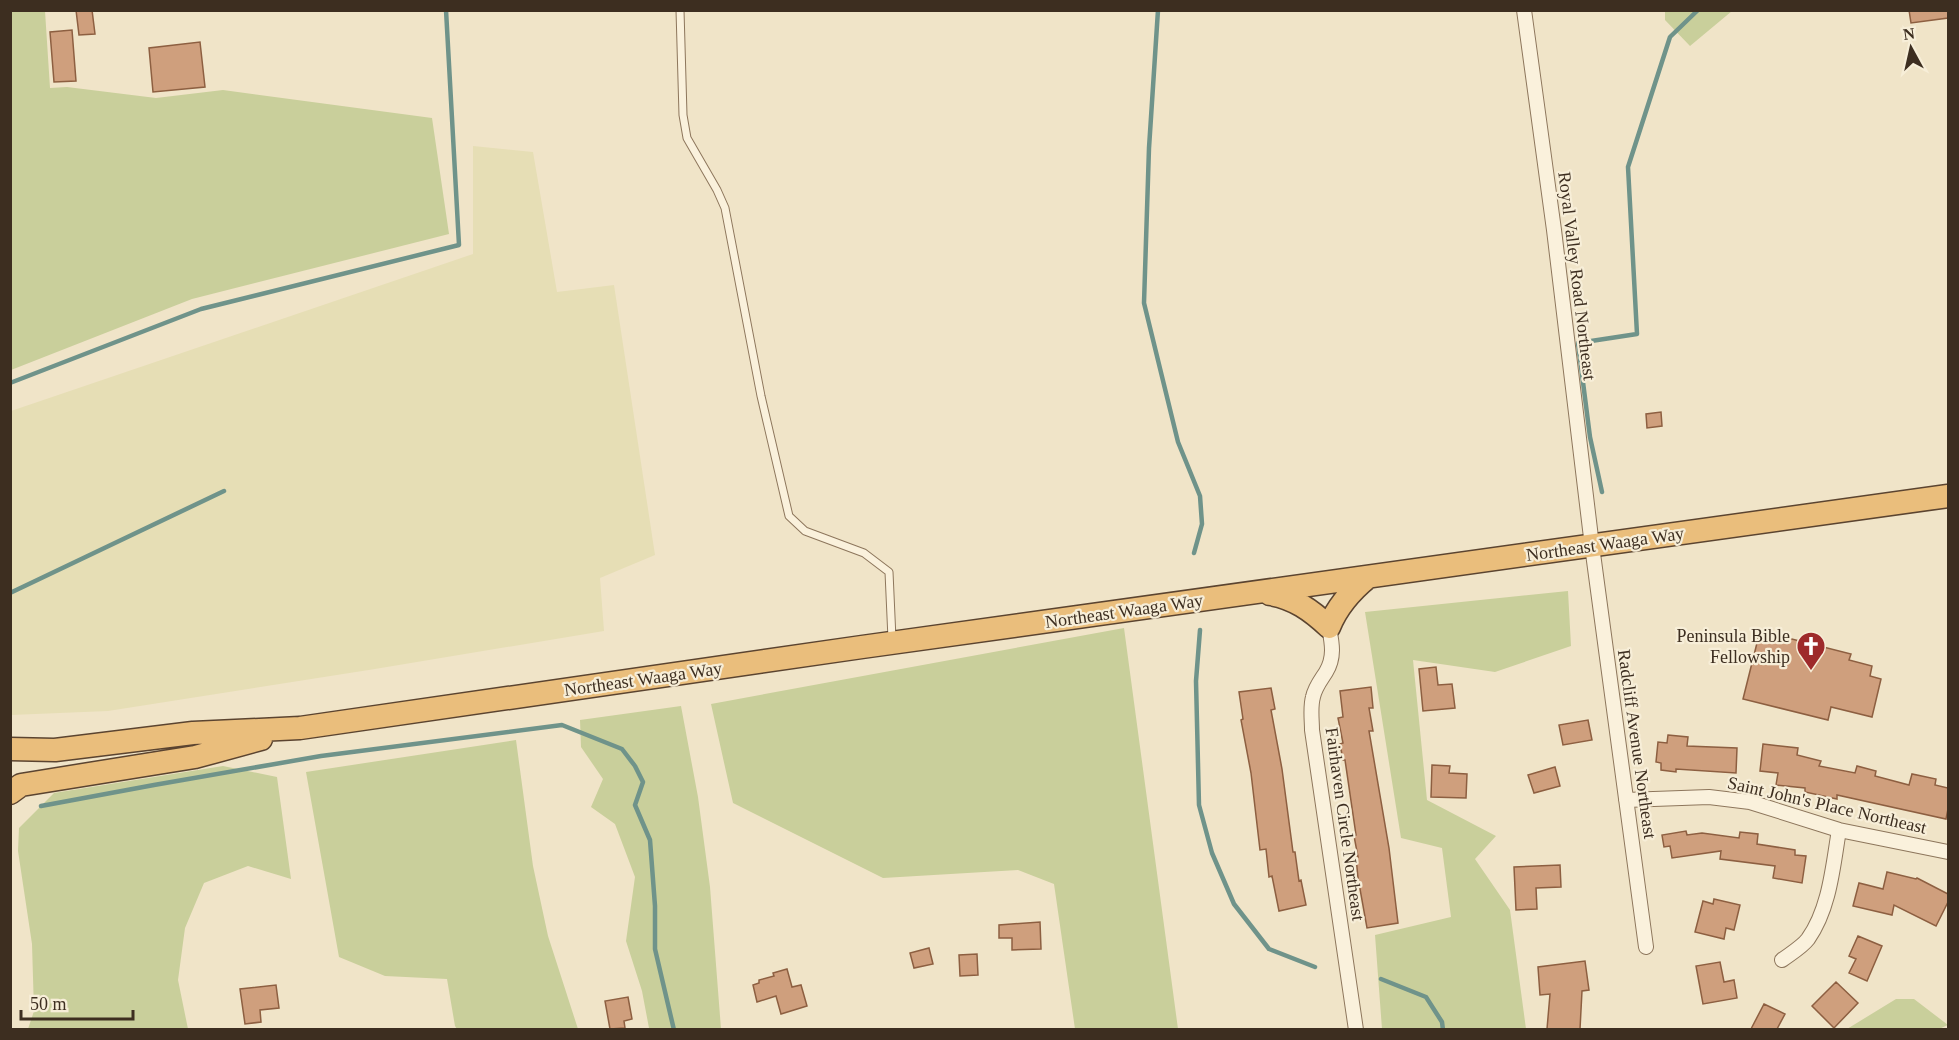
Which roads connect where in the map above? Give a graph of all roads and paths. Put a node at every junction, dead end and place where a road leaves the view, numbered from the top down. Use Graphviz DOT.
graph roads {
  1 [pos="680,10"];
  2 [pos="1524,10"];
  3 [pos="1948,496"];
  4 [pos="1592,546"];
  5 [pos="1368,577"];
  6 [pos="1261,592"];
  7 [pos="1329,627"];
  8 [pos="892,643"];
  9 [pos="300,728"];
  10 [pos="10,750"];
  11 [pos="55,750"];
  12 [pos="10,756"];
  13 [pos="14,788"];
  14 [pos="1626,800"];
  15 [pos="1839,830"];
  16 [pos="1948,852"];
  17 [pos="1646,947"];
  18 [pos="1782,960"];
  19 [pos="1356,1029"];
  1 -- 8 [label="lane"];
  2 -- 4 [label="street, Royal Valley Road Northeast"];
  3 -- 4 [label="highway, Northeast Waaga Way"];
  4 -- 5 [label="highway, Northeast Waaga Way"];
  4 -- 14 [label="street, Radcliff Avenue Northeast"];
  5 -- 6 [label="highway, Northeast Waaga Way"];
  5 -- 7 [label="highway"];
  6 -- 7 [label="highway"];
  6 -- 8 [label="highway, Northeast Waaga Way"];
  7 -- 19 [label="street, Fairhaven Circle Northeast"];
  8 -- 9 [label="highway, Northeast Waaga Way"];
  9 -- 11 [label="highway"];
  9 -- 13 [label="highway"];
  10 -- 11 [label="highway"];
  11 -- 12 [label="highway"];
  14 -- 15 [label="street, Saint John's Place Northeast"];
  14 -- 17 [label="street, Radcliff Avenue Northeast"];
  15 -- 16 [label="street, Saint John's Place Northeast"];
  15 -- 18 [label="street"];
}
